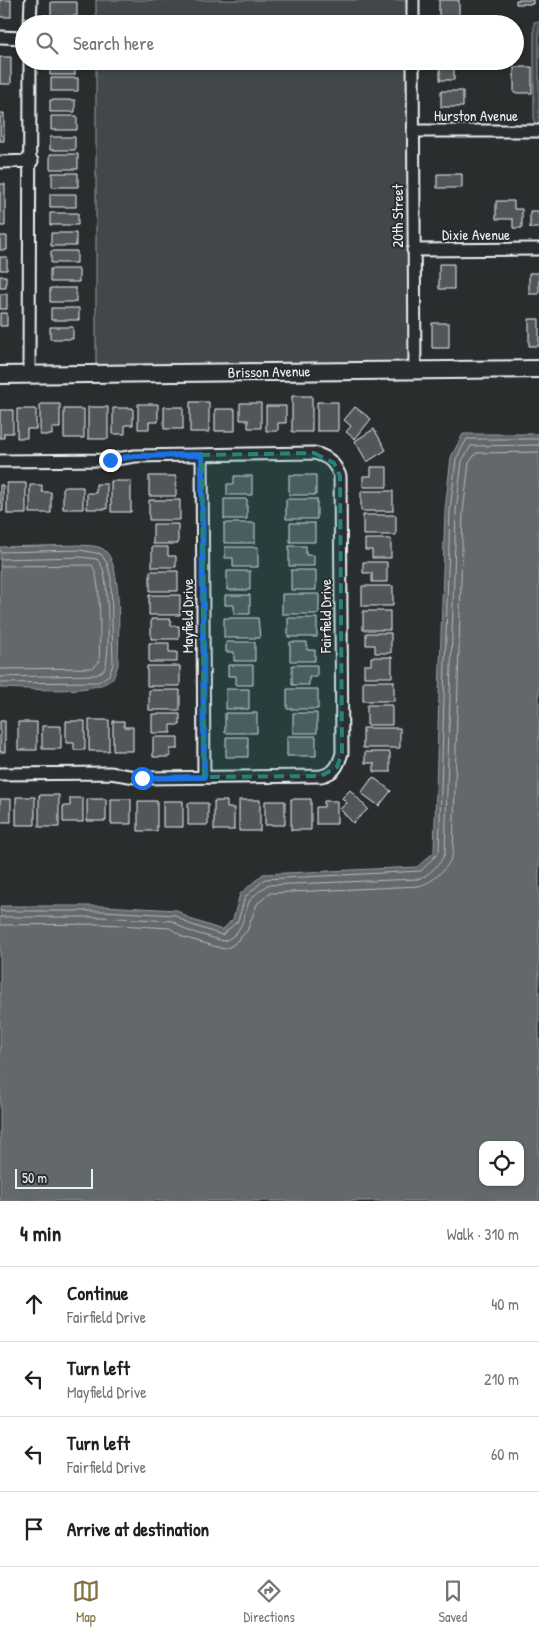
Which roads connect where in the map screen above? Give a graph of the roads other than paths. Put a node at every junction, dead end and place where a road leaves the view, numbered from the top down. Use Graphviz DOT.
graph roads {
  1 [pos="31,0"];
  2 [pos="413,0"];
  3 [pos="30,15"];
  4 [pos="413,15"];
  5 [pos="0,37"];
  6 [pos="15,38"];
  7 [pos="30,70"];
  8 [pos="413,70"];
  9 [pos="413,131"];
  10 [pos="539,131"];
  11 [pos="32,161"];
  12 [pos="0,162"];
  13 [pos="413,250"];
  14 [pos="539,250"];
  15 [pos="539,369"];
  16 [pos="415,370"];
  17 [pos="0,375"];
  18 [pos="29,375"];
  19 [pos="202,455"];
  20 [pos="0,461"];
  21 [pos="0,774"];
  22 [pos="204,777"];
  1 -- 3 [label="street"];
  2 -- 4 [label="street"];
  5 -- 6 [label="street"];
  7 -- 11 [label="street"];
  8 -- 9 [label="street, 20th Street"];
  9 -- 10 [label="street, Hurston Avenue"];
  9 -- 13 [label="street, 20th Street"];
  11 -- 12 [label="street"];
  11 -- 18 [label="street"];
  13 -- 14 [label="street, Dixie Avenue"];
  13 -- 16 [label="street, 20th Street"];
  15 -- 16 [label="street, Brisson Avenue"];
  16 -- 18 [label="street, Brisson Avenue"];
  17 -- 18 [label="street, Brisson Avenue"];
  19 -- 20 [label="street, Fairfield Drive"];
  19 -- 22 [label="street, Mayfield Drive"];
  19 -- 22 [label="street, Fairfield Drive"];
  21 -- 22 [label="street, Fairfield Drive"];
}
